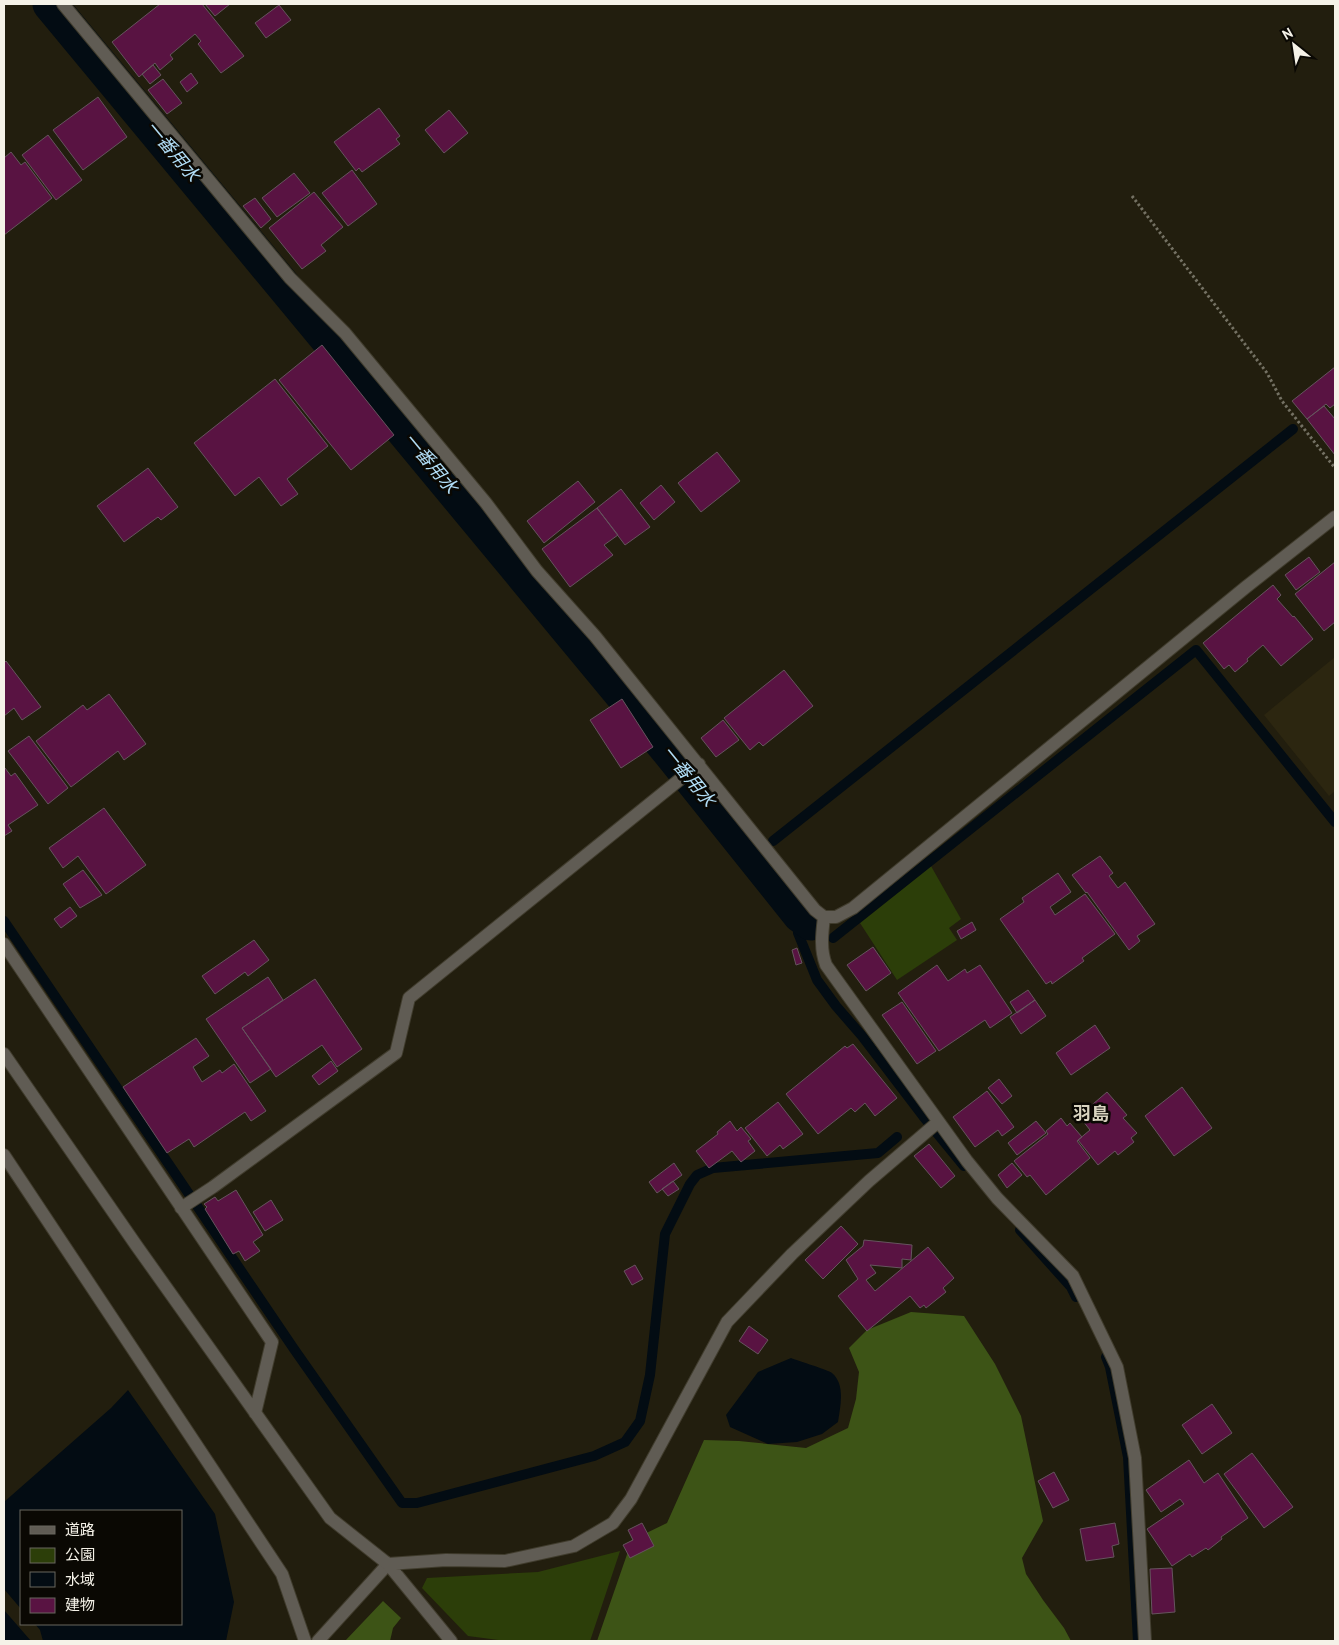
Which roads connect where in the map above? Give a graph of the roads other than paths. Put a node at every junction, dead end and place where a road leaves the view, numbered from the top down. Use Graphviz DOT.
graph roads {
  1 [pos="63,4"];
  2 [pos="1335,518"];
  3 [pos="691,770"];
  4 [pos="824,917"];
  5 [pos="4,944"];
  6 [pos="4,1054"];
  7 [pos="934,1126"];
  8 [pos="4,1155"];
  9 [pos="184,1206"];
  10 [pos="256,1413"];
  11 [pos="388,1564"];
  12 [pos="305,1641"];
  13 [pos="318,1641"];
  14 [pos="451,1641"];
  15 [pos="1145,1641"];
  1 -- 3 [label="street"];
  2 -- 4 [label="street"];
  3 -- 4 [label="street"];
  3 -- 9 [label="street"];
  4 -- 7 [label="street"];
  5 -- 9 [label="street"];
  6 -- 10 [label="street"];
  7 -- 11 [label="street"];
  7 -- 15 [label="street"];
  8 -- 12 [label="street"];
  9 -- 10 [label="street"];
  10 -- 11 [label="street"];
  11 -- 13 [label="street"];
  11 -- 14 [label="street"];
}
